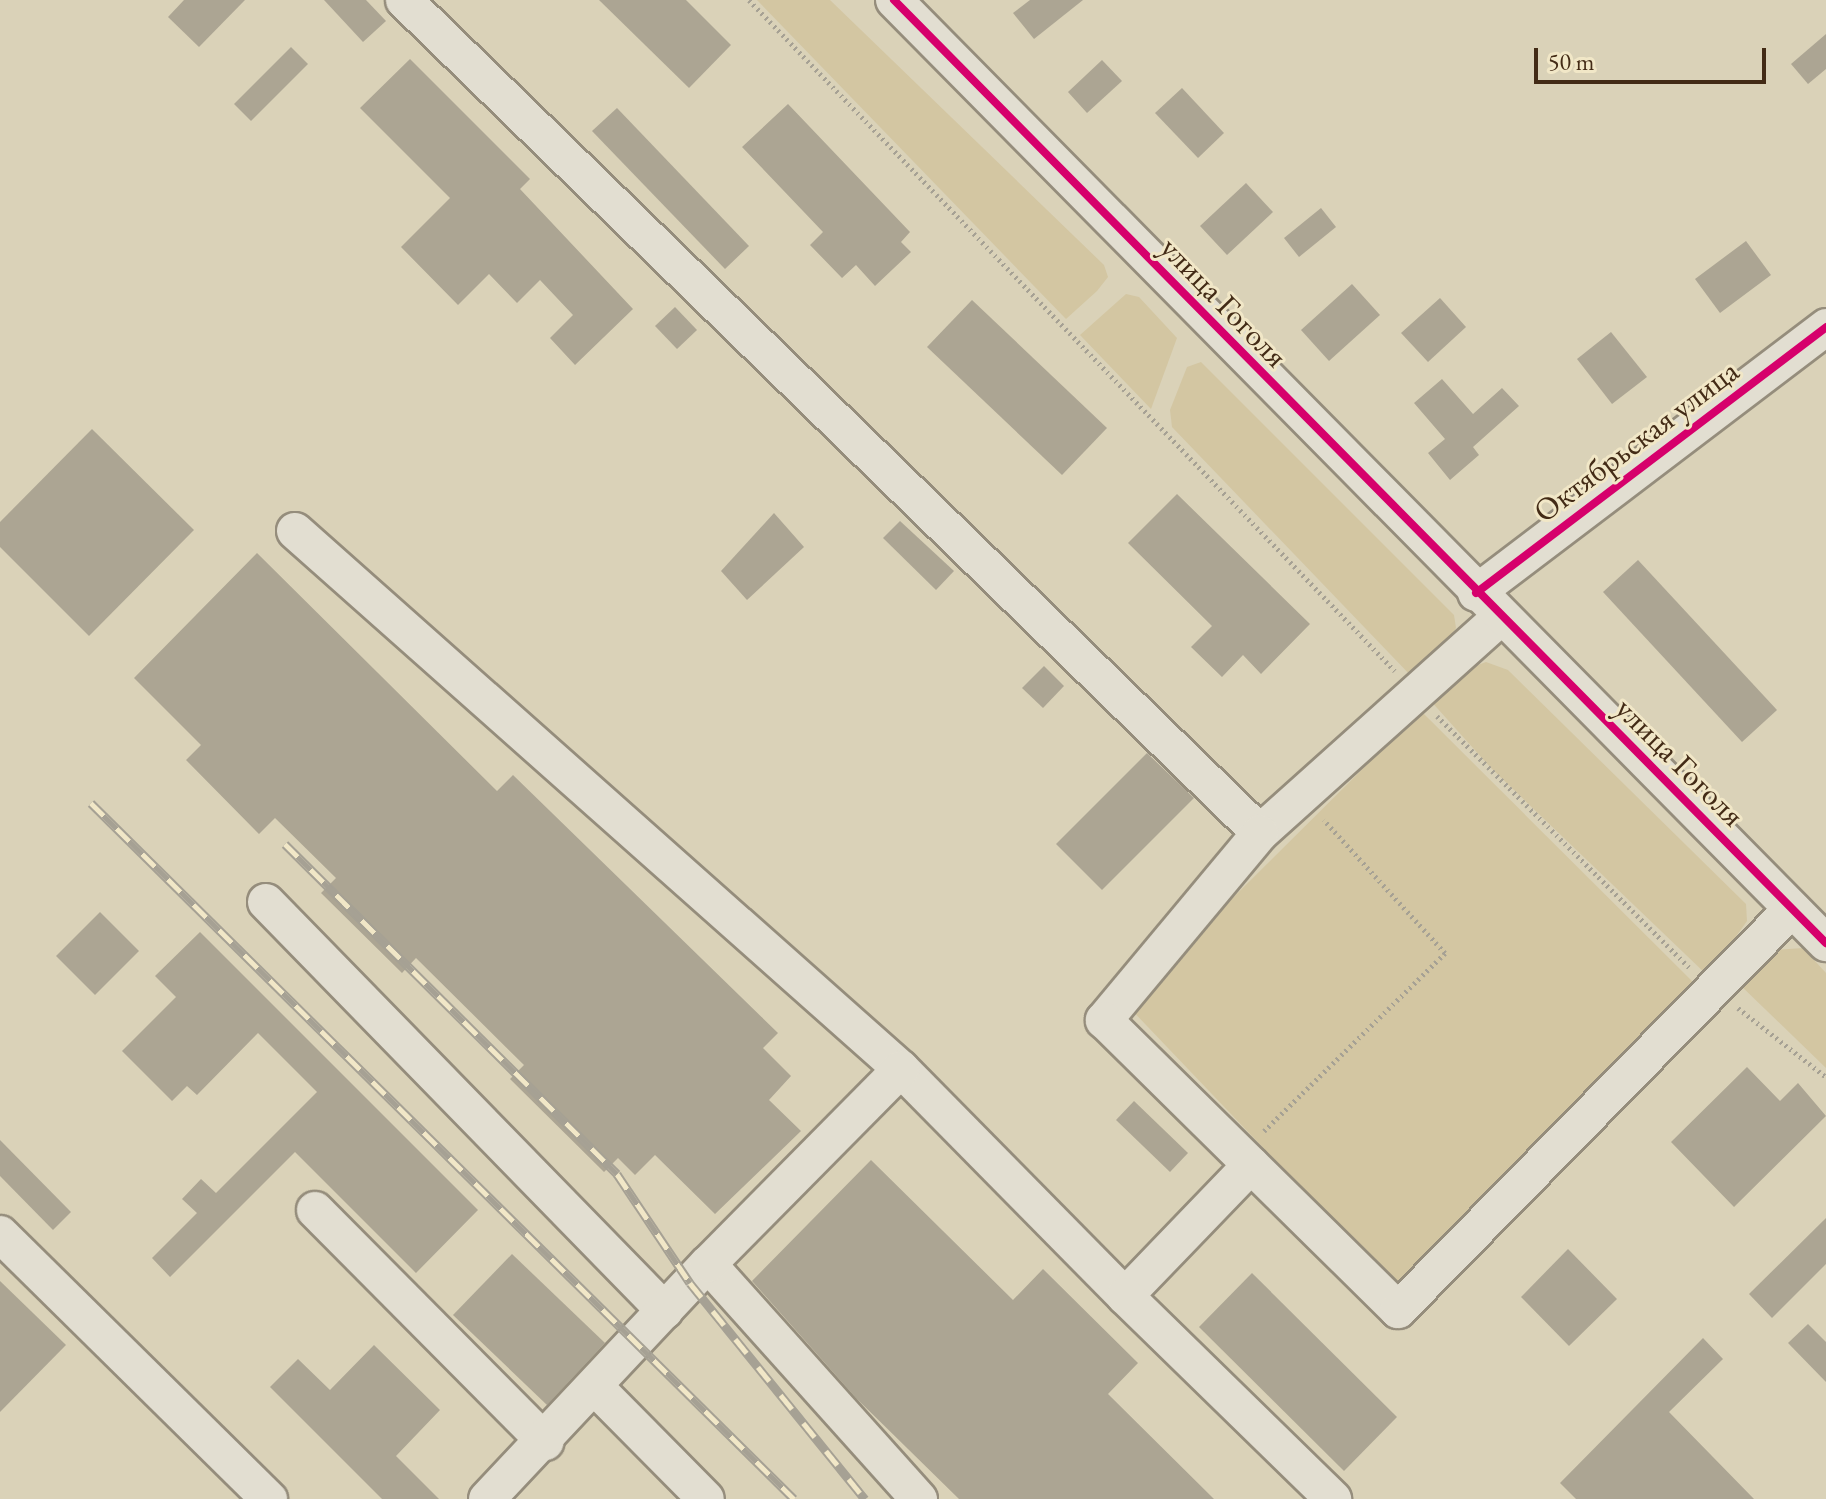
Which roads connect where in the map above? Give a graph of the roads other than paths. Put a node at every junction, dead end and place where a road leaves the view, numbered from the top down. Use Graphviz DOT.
graph roads {
  1 [pos="404,0"];
  2 [pos="894,0"];
  3 [pos="1826,327"];
  4 [pos="295,531"];
  5 [pos="1488,605"];
  6 [pos="1260,833"];
  7 [pos="266,902"];
  8 [pos="1792,909"];
  9 [pos="1826,943"];
  10 [pos="901,1069"];
  11 [pos="1246,1160"];
  12 [pos="315,1210"];
  13 [pos="0,1234"];
  14 [pos="708,1264"];
  15 [pos="1125,1296"];
  16 [pos="665,1311"];
  17 [pos="596,1388"];
  18 [pos="545,1442"];
  19 [pos="269,1499"];
  20 [pos="487,1499"];
  21 [pos="706,1499"];
  22 [pos="919,1499"];
  23 [pos="1333,1499"];
  1 -- 6 [label="street"];
  2 -- 5 [label="street, улица Гоголя"];
  3 -- 5 [label="street, Октябрьская улица"];
  4 -- 10 [label="street"];
  5 -- 6 [label="street, Октябрьская улица"];
  5 -- 8 [label="street, улица Гоголя"];
  6 -- 11 [label="street, Октябрьская улица"];
  7 -- 16 [label="street"];
  8 -- 9 [label="street, улица Гоголя"];
  8 -- 11 [label="street"];
  10 -- 14 [label="street"];
  10 -- 15 [label="street"];
  11 -- 15 [label="street"];
  12 -- 18 [label="street"];
  13 -- 19 [label="street"];
  14 -- 16 [label="street"];
  14 -- 22 [label="street"];
  15 -- 23 [label="street"];
  16 -- 17 [label="street"];
  17 -- 18 [label="street"];
  17 -- 21 [label="street"];
  18 -- 20 [label="street"];
}
